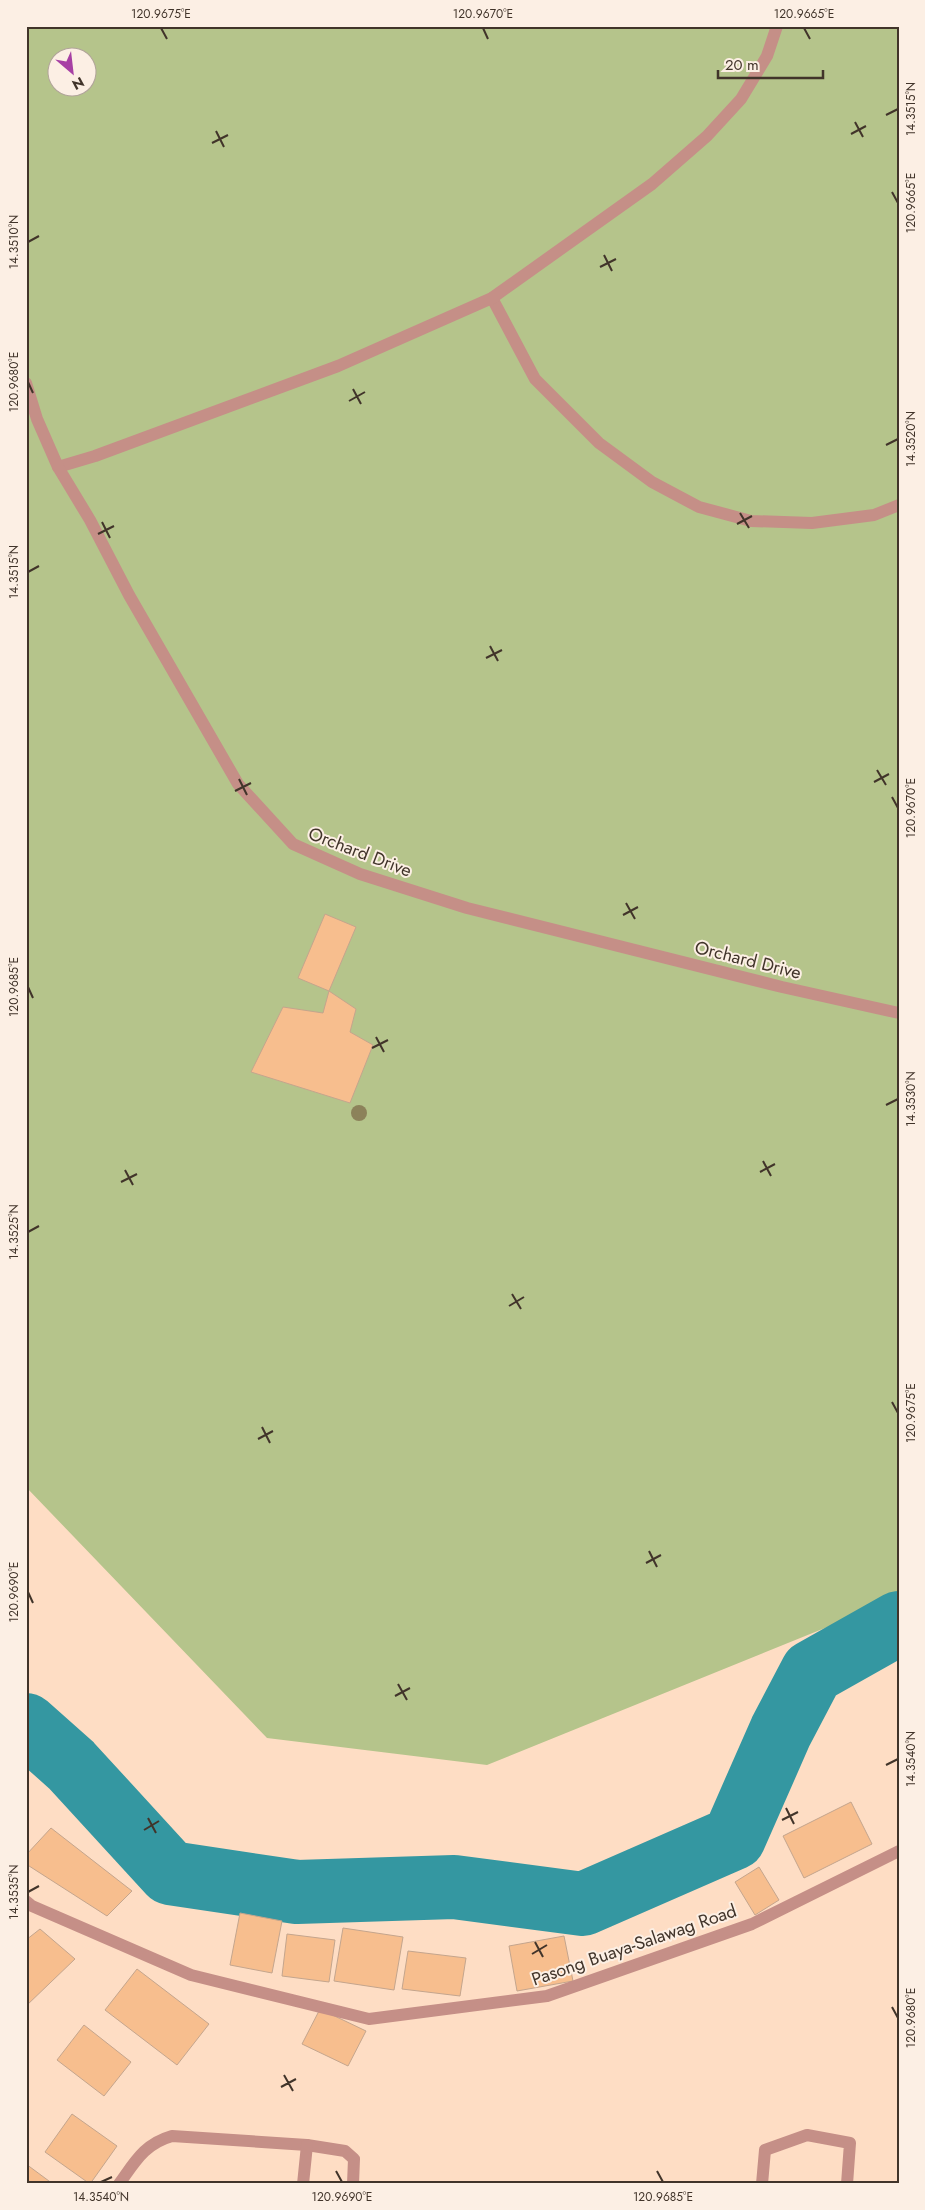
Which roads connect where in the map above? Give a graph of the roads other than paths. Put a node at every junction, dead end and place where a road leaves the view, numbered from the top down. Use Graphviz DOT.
graph roads {
  1 [pos="777,26"];
  2 [pos="492,298"];
  3 [pos="26,372"];
  4 [pos="26,383"];
  5 [pos="37,419"];
  6 [pos="58,467"];
  7 [pos="899,505"];
  8 [pos="899,1013"];
  9 [pos="899,1851"];
  10 [pos="26,1901"];
  11 [pos="307,2145"];
  12 [pos="119,2184"];
  13 [pos="303,2184"];
  14 [pos="353,2184"];
  15 [pos="762,2184"];
  16 [pos="847,2184"];
  1 -- 2 [label="street"];
  2 -- 6 [label="street"];
  2 -- 7 [label="street"];
  3 -- 5 [label="street, Orchard Drive"];
  4 -- 5 [label="street, Orchard Drive"];
  5 -- 6 [label="street, Orchard Drive"];
  6 -- 8 [label="street, Orchard Drive"];
  9 -- 10 [label="street, Pasong Buaya-Salawag Road"];
  11 -- 12 [label="street"];
  11 -- 13 [label="street"];
  11 -- 14 [label="street"];
  15 -- 16 [label="street"];
}
